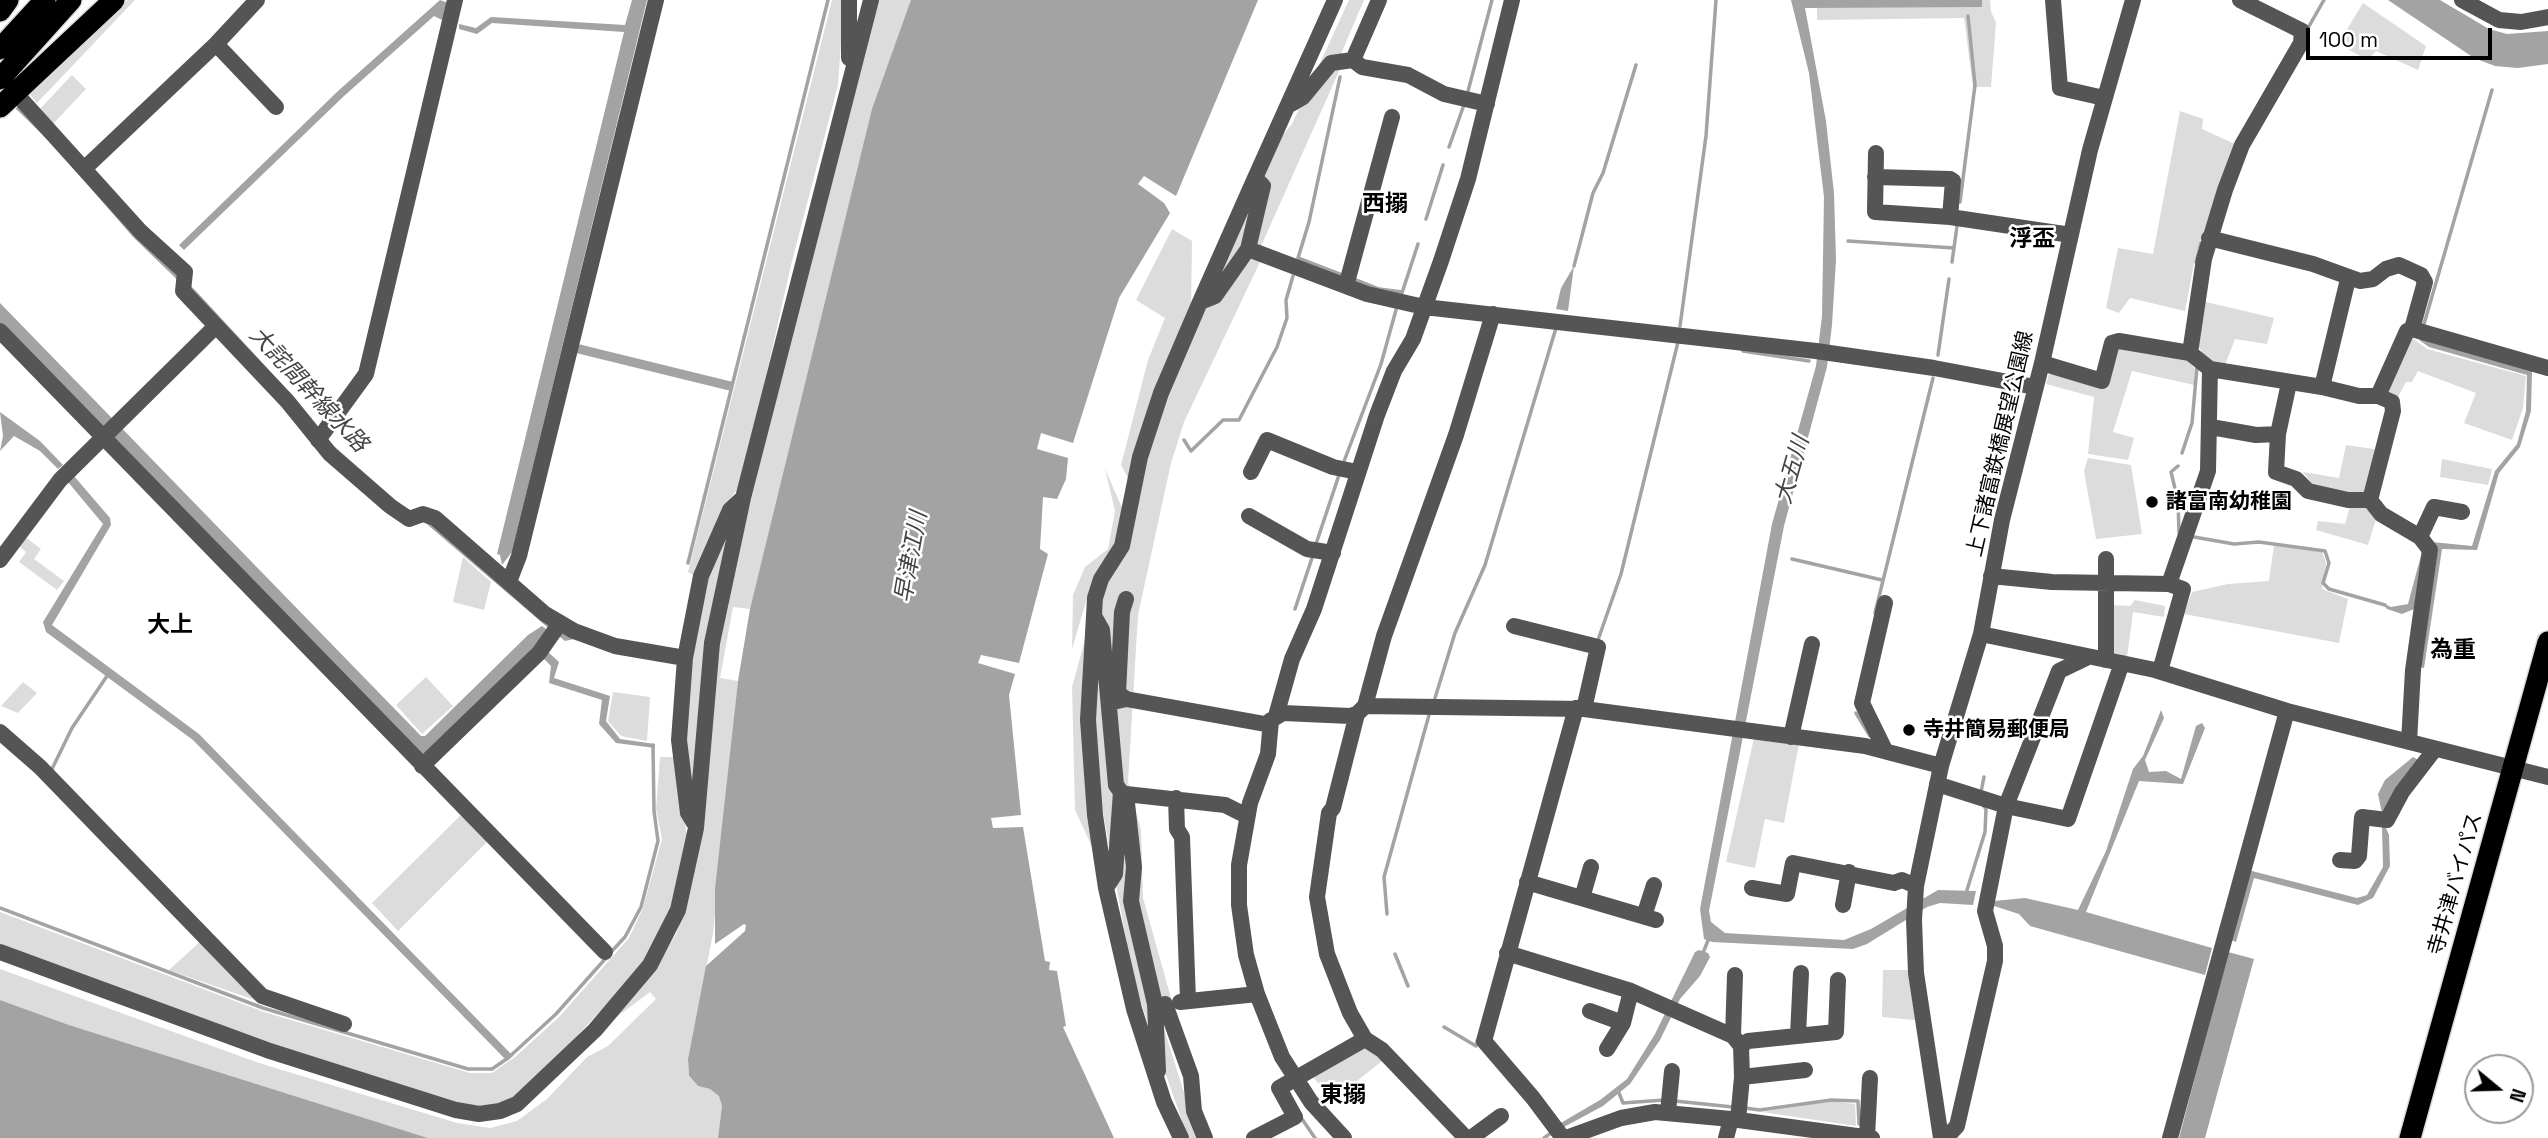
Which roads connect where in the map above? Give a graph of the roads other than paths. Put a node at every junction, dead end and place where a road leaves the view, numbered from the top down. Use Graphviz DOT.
graph roads {
  1 [pos="8,0"];
  2 [pos="45,0"];
  3 [pos="71,0"];
  4 [pos="114,0"];
  5 [pos="257,0"];
  6 [pos="455,0"];
  7 [pos="656,0"];
  8 [pos="849,0"];
  9 [pos="870,0"];
  10 [pos="1335,0"];
  11 [pos="1379,0"];
  12 [pos="1512,0"];
  13 [pos="2053,0"];
  14 [pos="2133,0"];
  15 [pos="2240,0"];
  16 [pos="2462,0"];
  17 [pos="0,11"];
  18 [pos="2548,16"];
  19 [pos="216,44"];
  20 [pos="0,49"];
  21 [pos="1353,60"];
  22 [pos="0,79"];
  23 [pos="849,82"];
  24 [pos="20,98"];
  25 [pos="2104,98"];
  26 [pos="1474,101"];
  27 [pos="1289,105"];
  28 [pos="0,107"];
  29 [pos="276,107"];
  30 [pos="1392,117"];
  31 [pos="1876,153"];
  32 [pos="85,168"];
  33 [pos="1875,177"];
  34 [pos="1255,178"];
  35 [pos="1950,217"];
  36 [pos="2071,235"];
  37 [pos="2209,239"];
  38 [pos="1248,249"];
  39 [pos="2348,279"];
  40 [pos="1346,286"];
  41 [pos="1200,302"];
  42 [pos="1424,307"];
  43 [pos="1493,314"];
  44 [pos="216,326"];
  45 [pos="2412,329"];
  46 [pos="0,331"];
  47 [pos="2190,352"];
  48 [pos="2042,363"];
  49 [pos="2548,368"];
  50 [pos="2210,369"];
  51 [pos="2289,383"];
  52 [pos="2035,387"];
  53 [pos="2322,387"];
  54 [pos="2378,396"];
  55 [pos="2211,427"];
  56 [pos="2278,434"];
  57 [pos="323,436"];
  58 [pos="102,438"];
  59 [pos="1348,470"];
  60 [pos="1251,472"];
  61 [pos="744,498"];
  62 [pos="2370,500"];
  63 [pos="2462,512"];
  64 [pos="1249,516"];
  65 [pos="0,530"];
  66 [pos="13,541"];
  67 [pos="2426,544"];
  68 [pos="1322,550"];
  69 [pos="0,559"];
  70 [pos="2106,559"];
  71 [pos="1991,576"];
  72 [pos="509,582"];
  73 [pos="2107,582"];
  74 [pos="2169,584"];
  75 [pos="1126,600"];
  76 [pos="1885,603"];
  77 [pos="1094,616"];
  78 [pos="1514,626"];
  79 [pos="566,630"];
  80 [pos="1981,634"];
  81 [pos="2548,642"];
  82 [pos="1812,644"];
  83 [pos="685,658"];
  84 [pos="2086,658"];
  85 [pos="2114,662"];
  86 [pos="2160,671"];
  87 [pos="1126,699"];
  88 [pos="1109,703"];
  89 [pos="1580,708"];
  90 [pos="1361,710"];
  91 [pos="2287,711"];
  92 [pos="1274,718"];
  93 [pos="0,732"];
  94 [pos="1791,737"];
  95 [pos="2409,742"];
  96 [pos="2435,749"];
  97 [pos="1885,750"];
  98 [pos="422,766"];
  99 [pos="1941,766"];
  100 [pos="2514,769"];
  101 [pos="2548,777"];
  102 [pos="1937,784"];
  103 [pos="1123,792"];
  104 [pos="1176,798"];
  105 [pos="2006,806"];
  106 [pos="1247,816"];
  107 [pos="696,828"];
  108 [pos="2340,860"];
  109 [pos="1591,867"];
  110 [pos="1849,872"];
  111 [pos="1527,882"];
  112 [pos="1654,885"];
  113 [pos="1106,888"];
  114 [pos="1752,888"];
  115 [pos="1916,892"];
  116 [pos="1582,898"];
  117 [pos="1843,905"];
  118 [pos="0,952"];
  119 [pos="605,952"];
  120 [pos="1507,953"];
  121 [pos="1801,973"];
  122 [pos="1735,975"];
  123 [pos="1838,980"];
  124 [pos="1631,991"];
  125 [pos="1257,994"];
  126 [pos="1188,1000"];
  127 [pos="1160,1004"];
  128 [pos="1590,1011"];
  129 [pos="1623,1023"];
  130 [pos="344,1024"];
  131 [pos="1798,1035"];
  132 [pos="1366,1039"];
  133 [pos="1737,1041"];
  134 [pos="1607,1049"];
  135 [pos="1805,1070"];
  136 [pos="1672,1071"];
  137 [pos="1742,1077"];
  138 [pos="1870,1078"];
  139 [pos="1157,1080"];
  140 [pos="1296,1080"];
  141 [pos="1668,1103"];
  142 [pos="1737,1113"];
  143 [pos="1501,1116"];
  144 [pos="1582,1131"];
  145 [pos="1789,1132"];
  146 [pos="1560,1133"];
  147 [pos="1825,1135"];
  148 [pos="1181,1138"];
  149 [pos="1205,1138"];
  150 [pos="1254,1138"];
  151 [pos="1344,1138"];
  152 [pos="1468,1138"];
  153 [pos="1602,1138"];
  154 [pos="1726,1138"];
  155 [pos="1869,1138"];
  156 [pos="1944,1138"];
  157 [pos="2171,1138"];
  158 [pos="2410,1138"];
  1 -- 17 [label="highway"];
  2 -- 20 [label="highway"];
  3 -- 22 [label="highway"];
  4 -- 28 [label="highway"];
  5 -- 19 [label="street"];
  6 -- 57 [label="street"];
  7 -- 72 [label="street"];
  8 -- 23 [label="street"];
  9 -- 23 [label="street"];
  10 -- 27 [label="street"];
  11 -- 21 [label="street"];
  12 -- 26 [label="street"];
  13 -- 25 [label="street"];
  14 -- 25 [label="street, 上下諸富鉄橋展望公園線"];
  15 -- 37 [label="street"];
  16 -- 18 [label="street"];
  19 -- 29 [label="street"];
  19 -- 32 [label="street"];
  21 -- 26 [label="street"];
  21 -- 27 [label="street"];
  23 -- 61 [label="street"];
  24 -- 32 [label="street"];
  25 -- 36 [label="street, 上下諸富鉄橋展望公園線"];
  26 -- 42 [label="street"];
  27 -- 34 [label="street"];
  30 -- 40 [label="street"];
  31 -- 33 [label="street"];
  32 -- 44 [label="street"];
  33 -- 35 [label="street"];
  33 -- 35 [label="street"];
  34 -- 38 [label="street"];
  34 -- 41 [label="street"];
  35 -- 36 [label="street"];
  36 -- 48 [label="street, 上下諸富鉄橋展望公園線"];
  37 -- 39 [label="street"];
  37 -- 47 [label="street"];
  38 -- 40 [label="street"];
  38 -- 41 [label="street"];
  39 -- 45 [label="street"];
  39 -- 53 [label="street"];
  40 -- 42 [label="street"];
  41 -- 77 [label="street"];
  42 -- 43 [label="street"];
  42 -- 59 [label="street"];
  43 -- 52 [label="street"];
  43 -- 90 [label="street"];
  44 -- 57 [label="street"];
  44 -- 58 [label="street"];
  45 -- 49 [label="street"];
  45 -- 54 [label="street"];
  46 -- 58 [label="street"];
  47 -- 48 [label="street"];
  47 -- 50 [label="street"];
  48 -- 52 [label="street, 上下諸富鉄橋展望公園線"];
  50 -- 51 [label="street"];
  50 -- 55 [label="street"];
  51 -- 53 [label="street"];
  51 -- 56 [label="street"];
  52 -- 71 [label="street, 上下諸富鉄橋展望公園線"];
  53 -- 54 [label="street"];
  54 -- 62 [label="street"];
  55 -- 56 [label="street"];
  55 -- 74 [label="street"];
  56 -- 62 [label="street"];
  57 -- 72 [label="street"];
  58 -- 66 [label="street"];
  58 -- 98 [label="street"];
  59 -- 60 [label="street"];
  59 -- 68 [label="street"];
  61 -- 83 [label="street"];
  61 -- 107 [label="street"];
  62 -- 67 [label="street"];
  63 -- 67 [label="street"];
  64 -- 68 [label="street"];
  65 -- 66 [label="street"];
  66 -- 69 [label="street"];
  67 -- 95 [label="street"];
  68 -- 92 [label="street"];
  70 -- 73 [label="street"];
  71 -- 73 [label="street"];
  71 -- 80 [label="street, 上下諸富鉄橋展望公園線"];
  72 -- 79 [label="street"];
  73 -- 74 [label="street"];
  73 -- 85 [label="street"];
  74 -- 86 [label="street"];
  75 -- 87 [label="street"];
  76 -- 97 [label="street"];
  77 -- 88 [label="street"];
  77 -- 113 [label="street"];
  78 -- 89 [label="street"];
  79 -- 83 [label="street"];
  79 -- 98 [label="street"];
  80 -- 84 [label="street"];
  80 -- 99 [label="street, 上下諸富鉄橋展望公園線"];
  81 -- 100 [label="highway, 寺井津バイパス"];
  82 -- 94 [label="street"];
  83 -- 107 [label="street"];
  84 -- 85 [label="street"];
  84 -- 105 [label="street"];
  85 -- 86 [label="street"];
  85 -- 105 [label="street"];
  86 -- 91 [label="street"];
  87 -- 88 [label="street"];
  87 -- 92 [label="street"];
  88 -- 103 [label="street"];
  89 -- 90 [label="street"];
  89 -- 94 [label="street"];
  89 -- 111 [label="street"];
  90 -- 92 [label="street"];
  90 -- 132 [label="street"];
  91 -- 95 [label="street"];
  91 -- 157 [label="street"];
  92 -- 106 [label="street"];
  93 -- 130 [label="street"];
  94 -- 97 [label="street"];
  95 -- 96 [label="street"];
  96 -- 100 [label="street"];
  96 -- 108 [label="street"];
  97 -- 99 [label="street"];
  98 -- 119 [label="street"];
  99 -- 102 [label="street, 上下諸富鉄橋展望公園線"];
  100 -- 101 [label="street"];
  100 -- 158 [label="highway, 寺井津バイパス"];
  102 -- 105 [label="street"];
  102 -- 115 [label="street, 上下諸富鉄橋展望公園線"];
  103 -- 104 [label="street"];
  103 -- 113 [label="street"];
  103 -- 127 [label="street"];
  104 -- 106 [label="street"];
  104 -- 126 [label="street"];
  105 -- 156 [label="street"];
  106 -- 125 [label="street"];
  107 -- 118 [label="street"];
  109 -- 116 [label="street"];
  110 -- 114 [label="street"];
  110 -- 115 [label="street"];
  110 -- 117 [label="street"];
  111 -- 116 [label="street"];
  111 -- 120 [label="street"];
  112 -- 116 [label="street"];
  113 -- 139 [label="street"];
  115 -- 156 [label="street, 上下諸富鉄橋展望公園線"];
  120 -- 124 [label="street"];
  120 -- 146 [label="street"];
  121 -- 131 [label="street"];
  122 -- 133 [label="street"];
  123 -- 131 [label="street"];
  124 -- 129 [label="street"];
  124 -- 133 [label="street"];
  125 -- 126 [label="street"];
  125 -- 140 [label="street"];
  126 -- 127 [label="street"];
  127 -- 139 [label="street"];
  127 -- 149 [label="street"];
  128 -- 129 [label="street"];
  129 -- 134 [label="street"];
  131 -- 133 [label="street"];
  132 -- 140 [label="street"];
  132 -- 152 [label="street"];
  133 -- 137 [label="street"];
  135 -- 137 [label="street"];
  136 -- 141 [label="street"];
  137 -- 142 [label="street"];
  138 -- 155 [label="street"];
  139 -- 148 [label="street"];
  140 -- 150 [label="street"];
  140 -- 151 [label="street"];
  141 -- 142 [label="street"];
  141 -- 144 [label="street"];
  142 -- 145 [label="street"];
  142 -- 154 [label="street"];
  143 -- 152 [label="street"];
  144 -- 146 [label="street"];
  144 -- 153 [label="street"];
  145 -- 147 [label="street"];
  147 -- 155 [label="street"];
}
